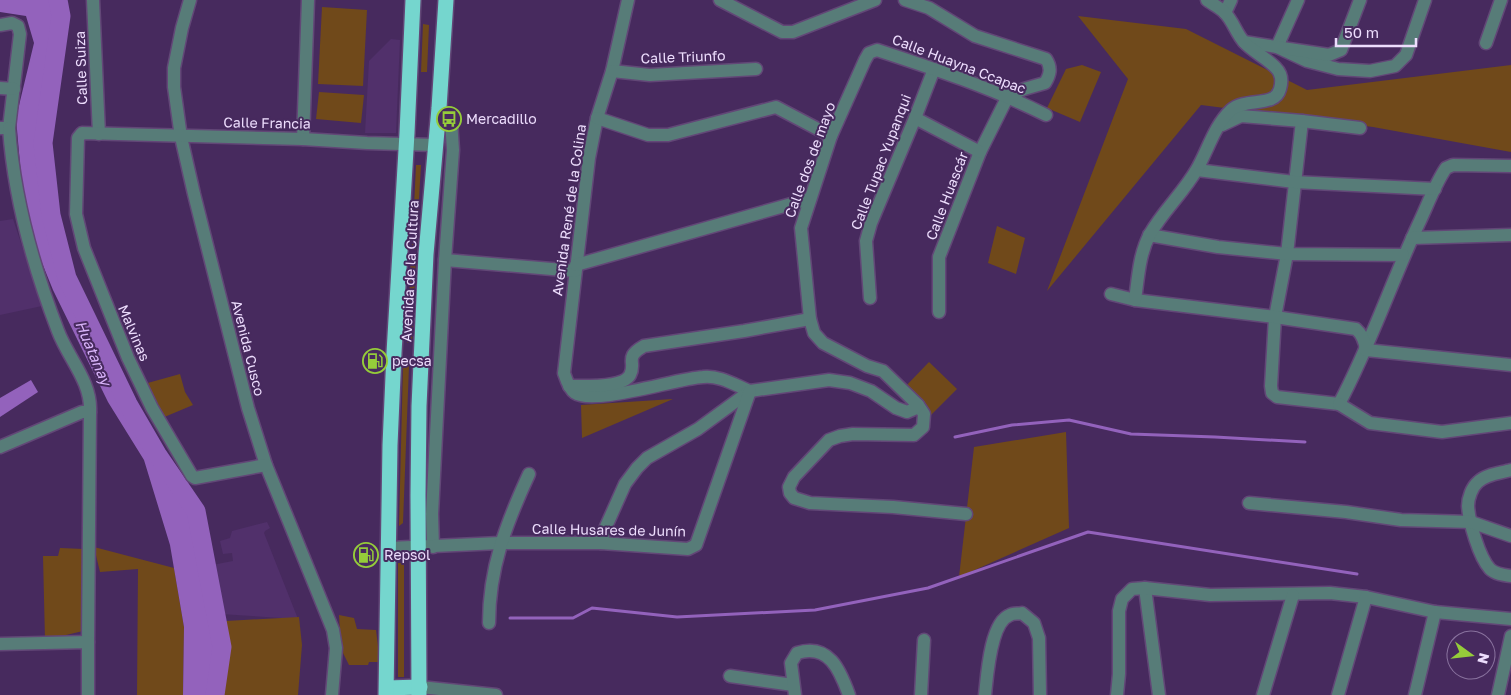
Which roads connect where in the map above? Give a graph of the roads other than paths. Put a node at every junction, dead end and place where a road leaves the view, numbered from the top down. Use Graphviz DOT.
graph roads {
  1 [pos="93,0"];
  2 [pos="190,0"];
  3 [pos="308,0"];
  4 [pos="413,0"];
  5 [pos="446,0"];
  6 [pos="628,0"];
  7 [pos="720,0"];
  8 [pos="875,0"];
  9 [pos="905,0"];
  10 [pos="1207,0"];
  11 [pos="1231,0"];
  12 [pos="1298,0"];
  13 [pos="1360,0"];
  14 [pos="1425,0"];
  15 [pos="1501,0"];
  16 [pos="1225,13"];
  17 [pos="0,25"];
  18 [pos="1243,41"];
  19 [pos="1486,43"];
  20 [pos="1277,47"];
  21 [pos="864,60"];
  22 [pos="756,69"];
  23 [pos="934,69"];
  24 [pos="612,71"];
  25 [pos="0,88"];
  26 [pos="14,89"];
  27 [pos="1008,96"];
  28 [pos="439,108"];
  29 [pos="1046,115"];
  30 [pos="596,118"];
  31 [pos="915,118"];
  32 [pos="1302,121"];
  33 [pos="1219,126"];
  34 [pos="5,128"];
  35 [pos="1360,128"];
  36 [pos="99,134"];
  37 [pos="181,136"];
  38 [pos="832,136"];
  39 [pos="303,139"];
  40 [pos="406,143"];
  41 [pos="435,145"];
  42 [pos="980,152"];
  43 [pos="1511,166"];
  44 [pos="1196,170"];
  45 [pos="1294,182"];
  46 [pos="1435,189"];
  47 [pos="809,199"];
  48 [pos="1150,235"];
  49 [pos="1511,235"];
  50 [pos="1412,238"];
  51 [pos="1287,254"];
  52 [pos="1403,255"];
  53 [pos="445,260"];
  54 [pos="575,268"];
  55 [pos="1111,294"];
  56 [pos="870,298"];
  57 [pos="1135,300"];
  58 [pos="939,312"];
  59 [pos="1275,317"];
  60 [pos="810,319"];
  61 [pos="1366,350"];
  62 [pos="394,354"];
  63 [pos="421,356"];
  64 [pos="1511,365"];
  65 [pos="573,390"];
  66 [pos="750,392"];
  67 [pos="1339,404"];
  68 [pos="918,405"];
  69 [pos="90,412"];
  70 [pos="1511,423"];
  71 [pos="0,447"];
  72 [pos="266,465"];
  73 [pos="1511,470"];
  74 [pos="529,474"];
  75 [pos="1249,503"];
  76 [pos="966,514"];
  77 [pos="1471,522"];
  78 [pos="1511,536"];
  79 [pos="601,543"];
  80 [pos="500,544"];
  81 [pos="425,547"];
  82 [pos="389,548"];
  83 [pos="1511,576"];
  84 [pos="1145,588"];
  85 [pos="1293,595"];
  86 [pos="1366,597"];
  87 [pos="1435,612"];
  88 [pos="1511,619"];
  89 [pos="489,624"];
  90 [pos="1511,636"];
  91 [pos="924,640"];
  92 [pos="88,642"];
  93 [pos="0,644"];
  94 [pos="730,676"];
  95 [pos="794,690"];
  96 [pos="420,691"];
  97 [pos="387,692"];
  98 [pos="88,695"];
  99 [pos="332,695"];
  100 [pos="496,695"];
  101 [pos="849,695"];
  102 [pos="922,695"];
  103 [pos="985,695"];
  104 [pos="1040,695"];
  105 [pos="1117,695"];
  106 [pos="1159,695"];
  107 [pos="1263,695"];
  108 [pos="1338,695"];
  109 [pos="1415,695"];
  110 [pos="1498,695"];
  1 -- 36 [label="street, Calle Suiza"];
  2 -- 37 [label="street, Avenida Cusco"];
  3 -- 39 [label="street"];
  4 -- 40 [label="highway, Avenida de la Cultura"];
  5 -- 28 [label="highway, Avenida de la Cultura"];
  6 -- 24 [label="street, Avenida René de la Colina"];
  7 -- 8 [label="street"];
  9 -- 27 [label="street"];
  10 -- 16 [label="street"];
  11 -- 16 [label="street"];
  12 -- 20 [label="street"];
  13 -- 20 [label="street"];
  14 -- 20 [label="street"];
  15 -- 19 [label="street"];
  16 -- 18 [label="street"];
  17 -- 26 [label="street"];
  18 -- 20 [label="street"];
  18 -- 33 [label="street"];
  21 -- 23 [label="street, Calle Huayna Ccapac"];
  21 -- 38 [label="street, Calle dos de mayo"];
  22 -- 24 [label="street, Calle Triunfo"];
  23 -- 27 [label="street, Calle Huayna Ccapac"];
  23 -- 31 [label="street, Calle Tupac Yupanqui"];
  24 -- 30 [label="street, Avenida René de la Colina"];
  25 -- 26 [label="street"];
  26 -- 34 [label="street"];
  27 -- 29 [label="street, Calle Huayna Ccapac"];
  27 -- 42 [label="street, Calle Huascár"];
  28 -- 41 [label="highway, Avenida de la Cultura"];
  28 -- 53 [label="street"];
  30 -- 38 [label="street"];
  30 -- 54 [label="street, Avenida René de la Colina"];
  31 -- 42 [label="street"];
  31 -- 56 [label="street, Calle Tupac Yupanqui"];
  32 -- 33 [label="street"];
  32 -- 35 [label="street"];
  32 -- 45 [label="street"];
  33 -- 44 [label="street"];
  34 -- 69 [label="street"];
  36 -- 37 [label="street, Calle Francia"];
  36 -- 72 [label="street, Malvinas"];
  37 -- 39 [label="street, Calle Francia"];
  37 -- 72 [label="street, Avenida Cusco"];
  38 -- 47 [label="street, Calle dos de mayo"];
  39 -- 40 [label="street, Calle Francia"];
  40 -- 41 [label="street, Calle Francia"];
  40 -- 62 [label="highway, Avenida de la Cultura"];
  41 -- 63 [label="highway, Avenida de la Cultura"];
  42 -- 58 [label="street, Calle Huascár"];
  43 -- 46 [label="street"];
  44 -- 45 [label="street"];
  44 -- 48 [label="street"];
  45 -- 46 [label="street"];
  45 -- 51 [label="street"];
  46 -- 50 [label="street"];
  47 -- 54 [label="street"];
  47 -- 60 [label="street, Calle dos de mayo"];
  48 -- 51 [label="street"];
  48 -- 57 [label="street"];
  49 -- 50 [label="street"];
  50 -- 52 [label="street"];
  51 -- 52 [label="street"];
  51 -- 59 [label="street"];
  52 -- 61 [label="street"];
  53 -- 54 [label="street"];
  53 -- 81 [label="street"];
  54 -- 65 [label="street, Avenida René de la Colina"];
  55 -- 57 [label="street"];
  57 -- 59 [label="street"];
  59 -- 61 [label="street"];
  59 -- 67 [label="street"];
  60 -- 65 [label="street"];
  60 -- 68 [label="street, Calle dos de mayo"];
  61 -- 64 [label="street"];
  61 -- 67 [label="street"];
  62 -- 63 [label="highway"];
  62 -- 82 [label="highway, Avenida de la Cultura"];
  63 -- 81 [label="highway, Avenida de la Cultura"];
  65 -- 66 [label="street"];
  66 -- 68 [label="street"];
  66 -- 79 [label="street"];
  66 -- 79 [label="street, Calle Husares de Junín"];
  67 -- 70 [label="street"];
  68 -- 76 [label="street"];
  69 -- 71 [label="street"];
  69 -- 92 [label="street"];
  72 -- 99 [label="street, Avenida Cusco"];
  73 -- 77 [label="street"];
  74 -- 80 [label="street"];
  75 -- 77 [label="street"];
  77 -- 78 [label="street"];
  77 -- 83 [label="street"];
  79 -- 80 [label="street, Calle Husares de Junín"];
  80 -- 81 [label="street, Calle Husares de Junín"];
  80 -- 89 [label="street"];
  81 -- 82 [label="street, Calle Husares de Junín"];
  81 -- 96 [label="highway, Avenida de la Cultura"];
  82 -- 97 [label="highway, Avenida de la Cultura"];
  84 -- 85 [label="street"];
  84 -- 105 [label="street"];
  84 -- 106 [label="street"];
  85 -- 86 [label="street"];
  85 -- 107 [label="street"];
  86 -- 87 [label="street"];
  86 -- 108 [label="street"];
  87 -- 88 [label="street"];
  87 -- 109 [label="street"];
  90 -- 110 [label="street"];
  91 -- 102 [label="street"];
  92 -- 93 [label="street"];
  92 -- 98 [label="street"];
  94 -- 95 [label="street"];
  95 -- 101 [label="street"];
  96 -- 97 [label="highway"];
  96 -- 100 [label="street"];
  103 -- 104 [label="street"];
}
